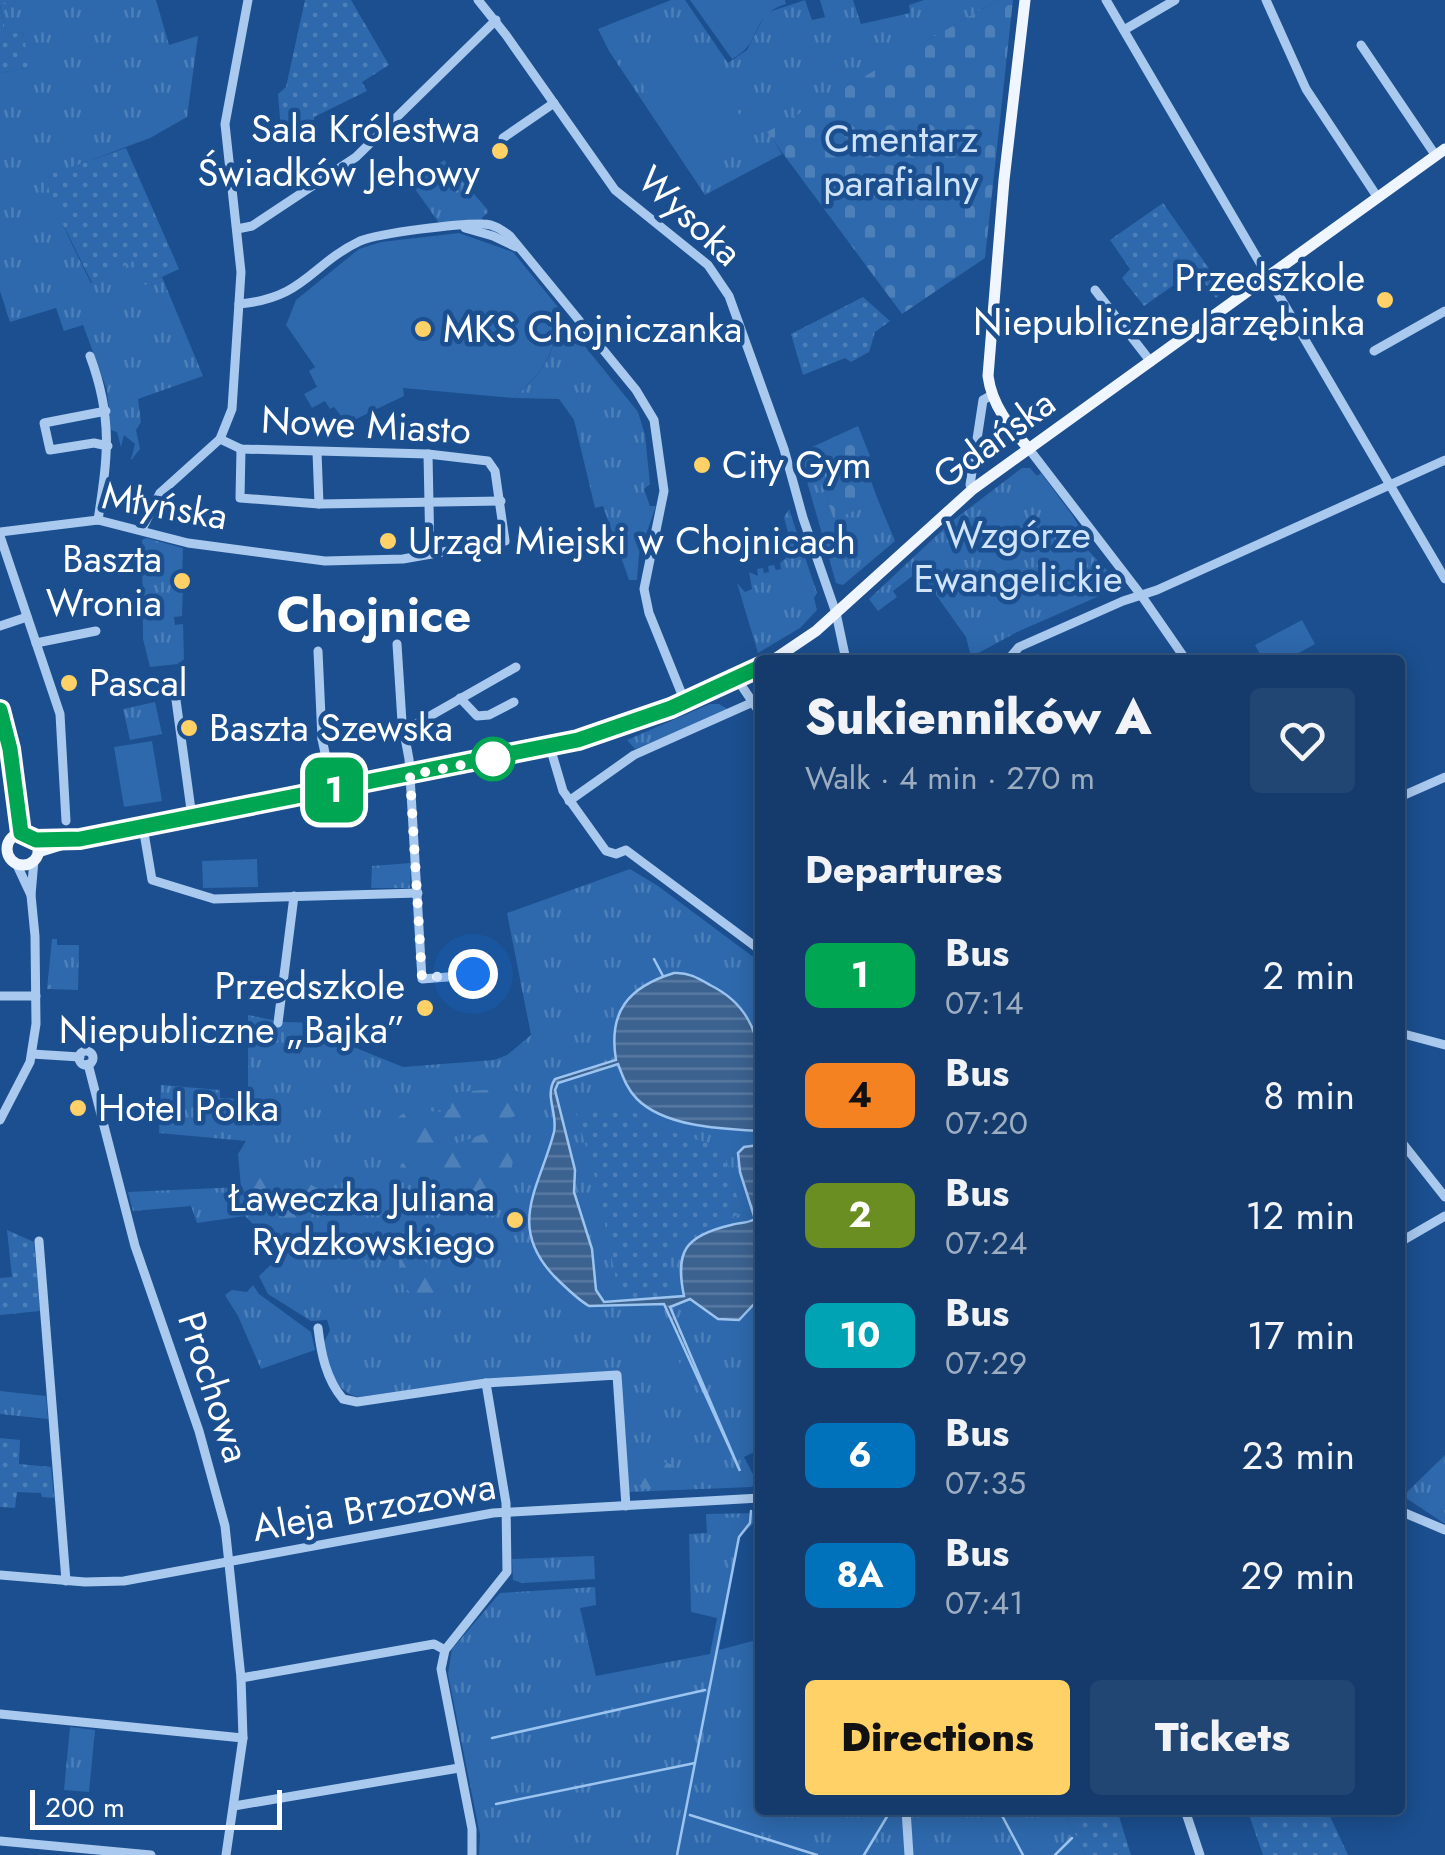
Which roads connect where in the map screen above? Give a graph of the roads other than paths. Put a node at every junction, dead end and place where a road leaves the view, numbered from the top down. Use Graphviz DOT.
graph roads {
  1 [pos="248,0"];
  2 [pos="478,0"];
  3 [pos="1025,0"];
  4 [pos="1106,0"];
  5 [pos="1174,0"];
  6 [pos="1266,0"];
  7 [pos="496,20"];
  8 [pos="1124,30"];
  9 [pos="1361,45"];
  10 [pos="554,103"];
  11 [pos="503,138"];
  12 [pos="1440,153"];
  13 [pos="1378,198"];
  14 [pos="237,229"];
  15 [pos="1268,277"];
  16 [pos="1095,290"];
  17 [pos="240,304"];
  18 [pos="1445,311"];
  19 [pos="1374,352"];
  20 [pos="90,356"];
  21 [pos="1151,362"];
  22 [pos="992,395"];
  23 [pos="106,411"];
  24 [pos="220,439"];
  25 [pos="108,446"];
  26 [pos="242,449"];
  27 [pos="1029,449"];
  28 [pos="318,452"];
  29 [pos="428,454"];
  30 [pos="1445,460"];
  31 [pos="1388,486"];
  32 [pos="973,489"];
  33 [pos="501,501"];
  34 [pos="319,504"];
  35 [pos="428,504"];
  36 [pos="98,520"];
  37 [pos="142,529"];
  38 [pos="0,534"];
  39 [pos="505,542"];
  40 [pos="430,554"];
  41 [pos="1445,579"];
  42 [pos="1141,596"];
  43 [pos="836,613"];
  44 [pos="27,617"];
  45 [pos="0,626"];
  46 [pos="96,631"];
  47 [pos="36,643"];
  48 [pos="397,644"];
  49 [pos="318,650"];
  50 [pos="780,655"];
  51 [pos="845,655"];
  52 [pos="1013,655"];
  53 [pos="1182,655"];
  54 [pos="516,667"];
  55 [pos="755,670"];
  56 [pos="737,679"];
  57 [pos="460,698"];
  58 [pos="176,700"];
  59 [pos="514,702"];
  60 [pos="685,702"];
  61 [pos="751,703"];
  62 [pos="755,707"];
  63 [pos="0,710"];
  64 [pos="403,727"];
  65 [pos="4,734"];
  66 [pos="322,739"];
  67 [pos="550,747"];
  68 [pos="410,775"];
  69 [pos="1445,777"];
  70 [pos="333,790"];
  71 [pos="1405,795"];
  72 [pos="569,801"];
  73 [pos="192,817"];
  74 [pos="66,822"];
  75 [pos="143,827"];
  76 [pos="21,833"];
  77 [pos="36,851"];
  78 [pos="6,853"];
  79 [pos="418,893"];
  80 [pos="31,896"];
  81 [pos="294,896"];
  82 [pos="755,946"];
  83 [pos="473,974"];
  84 [pos="0,996"];
  85 [pos="36,996"];
  86 [pos="278,1023"];
  87 [pos="1405,1034"];
  88 [pos="1445,1045"];
  89 [pos="32,1054"];
  90 [pos="0,1120"];
  91 [pos="1405,1146"];
  92 [pos="1445,1197"];
  93 [pos="1445,1216"];
  94 [pos="1405,1239"];
  95 [pos="39,1241"];
  96 [pos="318,1328"];
  97 [pos="486,1383"];
  98 [pos="755,1498"];
  99 [pos="626,1506"];
  100 [pos="506,1512"];
  101 [pos="1405,1513"];
  102 [pos="1445,1530"];
  103 [pos="227,1564"];
  104 [pos="0,1575"];
  105 [pos="66,1580"];
  106 [pos="445,1650"];
  107 [pos="241,1678"];
  108 [pos="0,1714"];
  109 [pos="243,1738"];
  110 [pos="459,1768"];
  111 [pos="234,1806"];
  112 [pos="906,1815"];
  113 [pos="1186,1815"];
  114 [pos="0,1841"];
  115 [pos="151,1855"];
  116 [pos="226,1855"];
  117 [pos="472,1855"];
  118 [pos="908,1855"];
  119 [pos="1200,1855"];
  1 -- 14 [label="street"];
  2 -- 7 [label="street, Wysoka"];
  3 -- 22 [label="main road"];
  4 -- 8 [label="street"];
  5 -- 8 [label="street"];
  6 -- 13 [label="street"];
  7 -- 10 [label="street, Wysoka"];
  7 -- 14 [label="street"];
  8 -- 15 [label="street"];
  9 -- 12 [label="street"];
  10 -- 11 [label="street"];
  10 -- 43 [label="street, Wysoka"];
  12 -- 13 [label="main road, Gdańska"];
  13 -- 15 [label="main road, Gdańska"];
  14 -- 17 [label="street"];
  15 -- 21 [label="main road, Gdańska"];
  15 -- 31 [label="street"];
  16 -- 21 [label="street"];
  17 -- 24 [label="street"];
  17 -- 60 [label="street"];
  18 -- 19 [label="street"];
  20 -- 23 [label="street"];
  21 -- 27 [label="main road, Gdańska"];
  22 -- 27 [label="main road"];
  22 -- 32 [label="street"];
  23 -- 25 [label="street"];
  23 -- 25 [label="street"];
  24 -- 26 [label="street, Nowe Miasto"];
  24 -- 37 [label="street"];
  25 -- 36 [label="street"];
  26 -- 28 [label="street, Nowe Miasto"];
  26 -- 34 [label="street"];
  27 -- 32 [label="main road, Gdańska"];
  27 -- 42 [label="street"];
  28 -- 29 [label="street, Nowe Miasto"];
  28 -- 34 [label="street"];
  29 -- 33 [label="street, Nowe Miasto"];
  29 -- 35 [label="street"];
  30 -- 31 [label="street"];
  31 -- 41 [label="street"];
  31 -- 42 [label="street"];
  32 -- 43 [label="main road, Gdańska"];
  33 -- 35 [label="street"];
  33 -- 39 [label="street, Nowe Miasto"];
  34 -- 35 [label="street"];
  35 -- 40 [label="street"];
  36 -- 37 [label="street, Młyńska"];
  36 -- 38 [label="street, Młyńska"];
  37 -- 40 [label="street, Młyńska"];
  38 -- 44 [label="street"];
  39 -- 40 [label="street, Młyńska"];
  42 -- 52 [label="street"];
  42 -- 53 [label="street"];
  43 -- 50 [label="main road, Gdańska"];
  43 -- 51 [label="street, Wysoka"];
  44 -- 45 [label="street"];
  44 -- 47 [label="street"];
  46 -- 47 [label="street"];
  47 -- 74 [label="street"];
  48 -- 64 [label="street"];
  49 -- 66 [label="street"];
  54 -- 57 [label="street"];
  55 -- 56 [label="main road"];
  56 -- 60 [label="main road"];
  56 -- 61 [label="street"];
  57 -- 59 [label="street"];
  57 -- 64 [label="street"];
  58 -- 73 [label="street"];
  60 -- 67 [label="main road"];
  61 -- 62 [label="street"];
  61 -- 72 [label="street"];
  63 -- 65 [label="street"];
  64 -- 66 [label="street"];
  64 -- 68 [label="street"];
  65 -- 76 [label="street"];
  66 -- 70 [label="street"];
  67 -- 68 [label="main road"];
  67 -- 72 [label="street"];
  68 -- 70 [label="main road"];
  68 -- 79 [label="street"];
  69 -- 71 [label="street"];
  70 -- 73 [label="main road"];
  72 -- 82 [label="street"];
  73 -- 75 [label="main road"];
  75 -- 77 [label="main road"];
  75 -- 81 [label="street"];
  76 -- 77 [label="main road"];
  76 -- 78 [label="main road"];
  77 -- 78 [label="main road"];
  77 -- 80 [label="street"];
  78 -- 80 [label="street"];
  79 -- 81 [label="street"];
  79 -- 83 [label="street"];
  80 -- 85 [label="street"];
  81 -- 86 [label="street"];
  84 -- 85 [label="street"];
  85 -- 89 [label="street"];
  87 -- 88 [label="street"];
  89 -- 90 [label="street"];
  89 -- 103 [label="street, Prochowa"];
  91 -- 92 [label="street"];
  93 -- 94 [label="street"];
  95 -- 105 [label="street"];
  96 -- 97 [label="street"];
  97 -- 99 [label="street"];
  97 -- 100 [label="street"];
  98 -- 99 [label="street, Aleja Brzozowa"];
  99 -- 100 [label="street, Aleja Brzozowa"];
  100 -- 103 [label="street, Aleja Brzozowa"];
  100 -- 106 [label="street"];
  101 -- 102 [label="street"];
  103 -- 105 [label="street, Aleja Brzozowa"];
  103 -- 107 [label="street, Prochowa"];
  104 -- 105 [label="street, Aleja Brzozowa"];
  106 -- 107 [label="street"];
  106 -- 110 [label="street"];
  107 -- 109 [label="street, Prochowa"];
  108 -- 109 [label="street"];
  109 -- 111 [label="street, Prochowa"];
  110 -- 111 [label="street"];
  110 -- 117 [label="street"];
  111 -- 116 [label="street, Prochowa"];
  112 -- 118 [label="street"];
  113 -- 119 [label="street"];
  114 -- 115 [label="street"];
}
